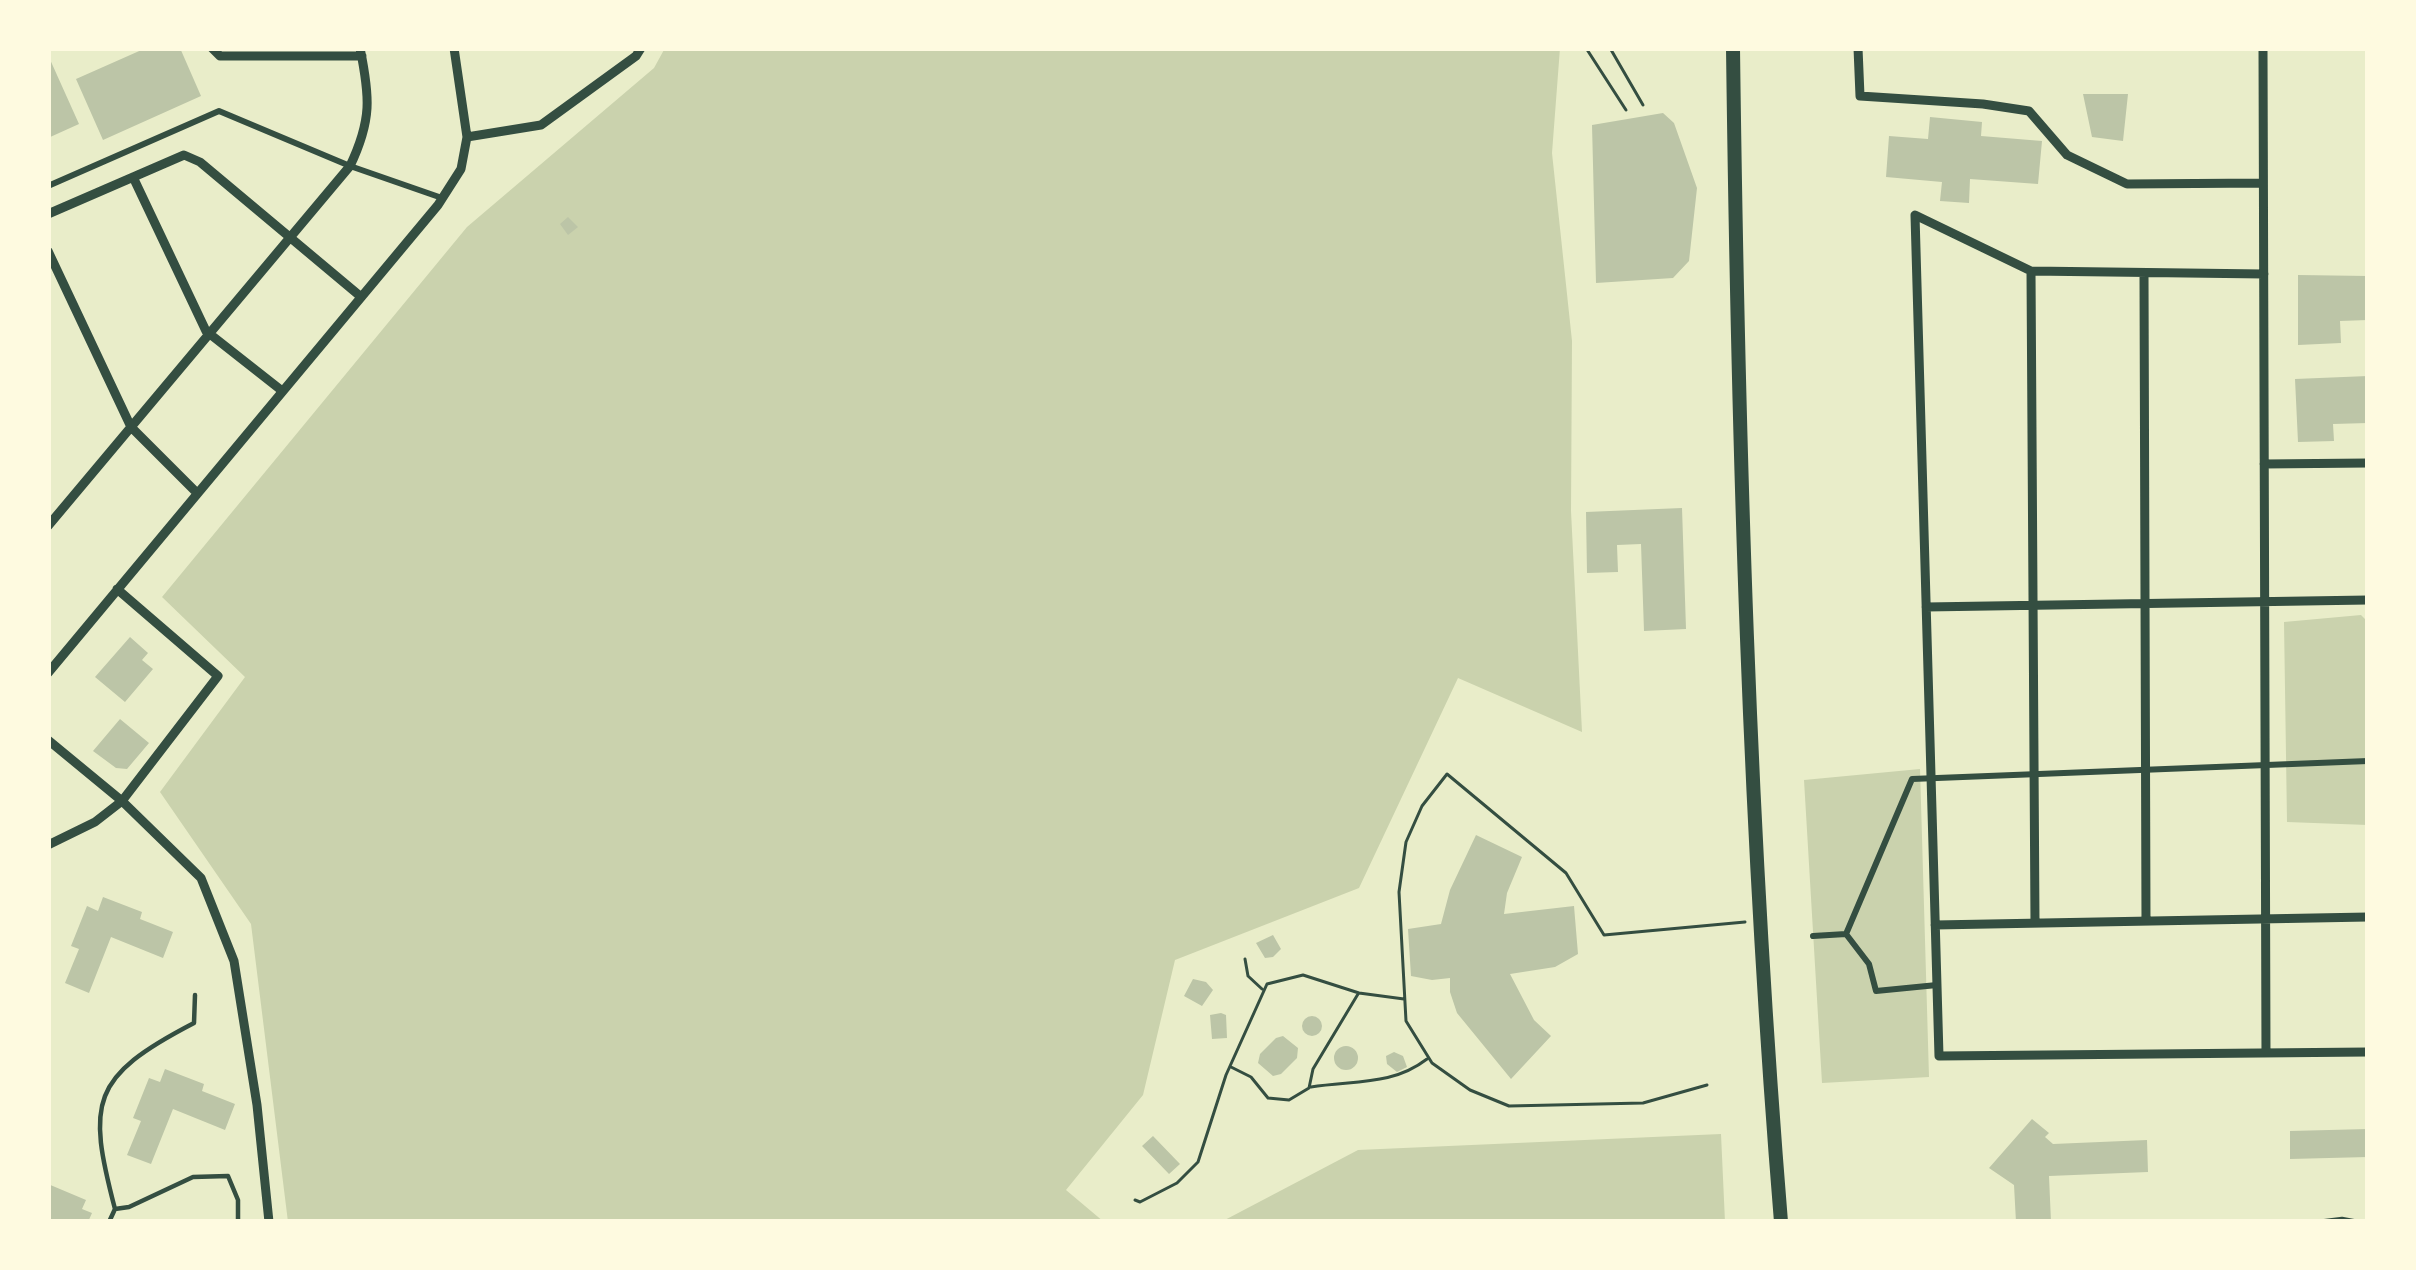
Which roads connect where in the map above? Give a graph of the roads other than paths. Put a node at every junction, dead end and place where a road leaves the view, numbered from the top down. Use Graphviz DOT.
graph roads {
  1 [pos="212,48"];
  2 [pos="454,48"];
  3 [pos="640,48"];
  4 [pos="1733,48"];
  5 [pos="1858,48"];
  6 [pos="2263,48"];
  7 [pos="361,52"];
  8 [pos="467,137"];
  9 [pos="350,166"];
  10 [pos="133,177"];
  11 [pos="2264,183"];
  12 [pos="48,186"];
  13 [pos="442,198"];
  14 [pos="48,214"];
  15 [pos="289,238"];
  16 [pos="48,251"];
  17 [pos="2032,271"];
  18 [pos="2144,274"];
  19 [pos="2264,274"];
  20 [pos="361,296"];
  21 [pos="209,333"];
  22 [pos="281,390"];
  23 [pos="131,427"];
  24 [pos="2264,464"];
  25 [pos="2368,464"];
  26 [pos="197,493"];
  27 [pos="49,523"];
  28 [pos="117,589"];
  29 [pos="2368,600"];
  30 [pos="2265,602"];
  31 [pos="2145,604"];
  32 [pos="2033,606"];
  33 [pos="1926,607"];
  34 [pos="48,673"];
  35 [pos="48,740"];
  36 [pos="2368,761"];
  37 [pos="2265,765"];
  38 [pos="2146,768"];
  39 [pos="2034,772"];
  40 [pos="1931,776"];
  41 [pos="122,801"];
  42 [pos="48,845"];
  43 [pos="2368,917"];
  44 [pos="2266,919"];
  45 [pos="2146,921"];
  46 [pos="2035,923"];
  47 [pos="1935,925"];
  48 [pos="1846,934"];
  49 [pos="1814,936"];
  50 [pos="1937,986"];
  51 [pos="195,995"];
  52 [pos="2368,1052"];
  53 [pos="2266,1053"];
  54 [pos="115,1209"];
  55 [pos="109,1222"];
  56 [pos="238,1222"];
  57 [pos="269,1222"];
  58 [pos="1781,1222"];
  59 [pos="2318,1222"];
  60 [pos="2358,1222"];
  1 -- 7 [label="street"];
  2 -- 8 [label="street"];
  3 -- 8 [label="street"];
  4 -- 58 [label="highway"];
  5 -- 11 [label="street"];
  6 -- 11 [label="street"];
  7 -- 9 [label="street"];
  8 -- 13 [label="street"];
  9 -- 12 [label="street"];
  9 -- 13 [label="street"];
  9 -- 15 [label="street"];
  10 -- 14 [label="street"];
  10 -- 15 [label="street"];
  10 -- 21 [label="street"];
  11 -- 19 [label="street"];
  13 -- 20 [label="street"];
  15 -- 20 [label="street"];
  15 -- 21 [label="street"];
  16 -- 23 [label="street"];
  17 -- 18 [label="street"];
  17 -- 32 [label="street"];
  17 -- 33 [label="street"];
  18 -- 19 [label="street"];
  18 -- 31 [label="street"];
  19 -- 24 [label="street"];
  20 -- 22 [label="street"];
  21 -- 22 [label="street"];
  21 -- 23 [label="street"];
  22 -- 26 [label="street"];
  23 -- 26 [label="street"];
  23 -- 27 [label="street"];
  24 -- 25 [label="street"];
  24 -- 30 [label="street"];
  26 -- 28 [label="street"];
  28 -- 34 [label="street"];
  28 -- 41 [label="street"];
  29 -- 30 [label="street"];
  30 -- 31 [label="street"];
  30 -- 37 [label="street"];
  31 -- 32 [label="street"];
  31 -- 38 [label="street"];
  32 -- 33 [label="street"];
  32 -- 39 [label="street"];
  33 -- 40 [label="street"];
  35 -- 41 [label="street"];
  36 -- 37 [label="street"];
  37 -- 38 [label="street"];
  37 -- 44 [label="street"];
  38 -- 39 [label="street"];
  38 -- 45 [label="street"];
  39 -- 40 [label="street"];
  39 -- 46 [label="street"];
  40 -- 47 [label="street"];
  40 -- 48 [label="street"];
  41 -- 42 [label="street"];
  41 -- 57 [label="street"];
  43 -- 44 [label="street"];
  44 -- 45 [label="street"];
  44 -- 53 [label="street"];
  45 -- 46 [label="street"];
  46 -- 47 [label="street"];
  47 -- 50 [label="street"];
  48 -- 49 [label="street"];
  48 -- 50 [label="street"];
  50 -- 53 [label="street"];
  51 -- 54 [label="lane"];
  52 -- 53 [label="street"];
  54 -- 55 [label="lane"];
  54 -- 56 [label="lane"];
  59 -- 60 [label="lane"];
}
